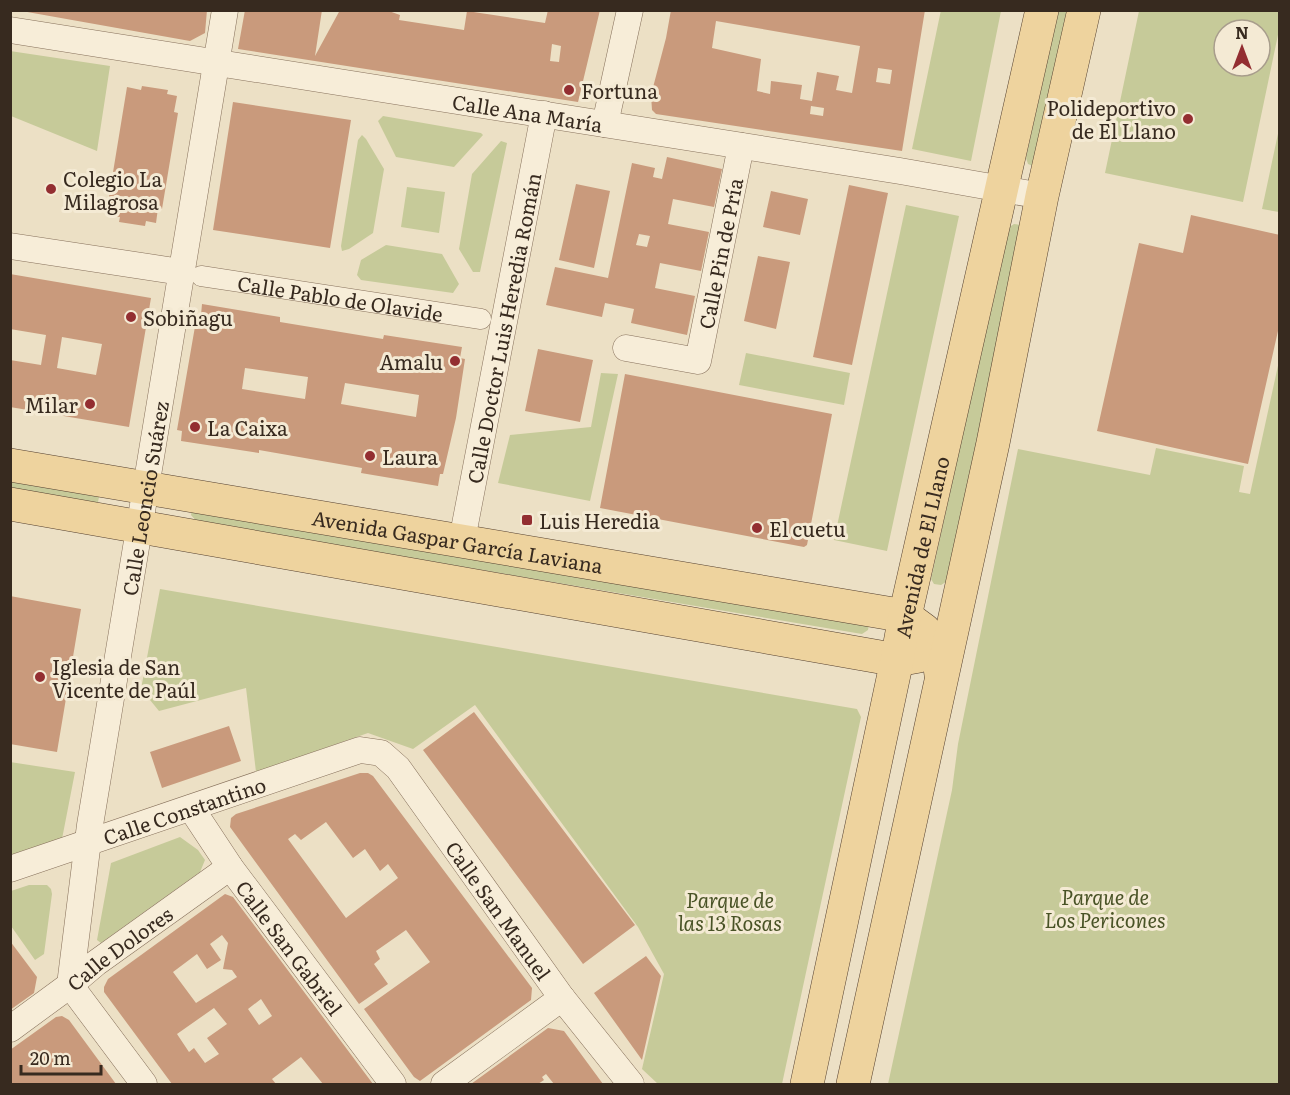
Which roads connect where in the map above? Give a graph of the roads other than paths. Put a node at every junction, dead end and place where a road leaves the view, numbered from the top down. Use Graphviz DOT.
graph roads {
  1 [pos="225,10"];
  2 [pos="630,10"];
  3 [pos="1042,10"];
  4 [pos="1084,10"];
  5 [pos="10,30"];
  6 [pos="216,62"];
  7 [pos="544,114"];
  8 [pos="605,124"];
  9 [pos="741,146"];
  10 [pos="1003,188"];
  11 [pos="1042,196"];
  12 [pos="10,246"];
  13 [pos="191,274"];
  14 [pos="481,319"];
  15 [pos="626,348"];
  16 [pos="10,465"];
  17 [pos="145,488"];
  18 [pos="10,504"];
  19 [pos="139,526"];
  20 [pos="462,540"];
  21 [pos="905,616"];
  22 [pos="944,632"];
  23 [pos="897,660"];
  24 [pos="360,750"];
  25 [pos="191,808"];
  26 [pos="87,844"];
  27 [pos="230,867"];
  28 [pos="10,869"];
  29 [pos="70,985"];
  30 [pos="562,998"];
  31 [pos="10,1029"];
  32 [pos="144,1084"];
  33 [pos="393,1084"];
  34 [pos="444,1084"];
  35 [pos="631,1084"];
  36 [pos="807,1084"];
  37 [pos="853,1084"];
  1 -- 6 [label="street, Calle Leoncio Suárez"];
  2 -- 8 [label="street"];
  3 -- 10 [label="main road, Avenida de El Llano"];
  4 -- 11 [label="main road"];
  5 -- 6 [label="street, Calle Ana María"];
  6 -- 7 [label="street, Calle Ana María"];
  6 -- 13 [label="street, Calle Leoncio Suárez"];
  7 -- 8 [label="street, Calle Ana María"];
  7 -- 20 [label="street, Calle Doctor Luis Heredia Román"];
  8 -- 9 [label="street, Calle Ana María"];
  9 -- 10 [label="street, Calle Ana María"];
  9 -- 15 [label="street, Calle Pin de Pría"];
  10 -- 11 [label="street, Calle Ana María"];
  10 -- 21 [label="main road, Avenida de El Llano"];
  11 -- 22 [label="main road"];
  12 -- 13 [label="street, Calle Pablo de Olavide"];
  13 -- 14 [label="street, Calle Pablo de Olavide"];
  13 -- 17 [label="street, Calle Leoncio Suárez"];
  16 -- 17 [label="main road, Avenida Gaspar García Laviana"];
  17 -- 19 [label="street, Calle Leoncio Suárez"];
  17 -- 20 [label="main road, Avenida Gaspar García Laviana"];
  18 -- 19 [label="main road"];
  19 -- 23 [label="main road"];
  19 -- 26 [label="street, Calle Leoncio Suárez"];
  20 -- 21 [label="main road, Avenida Gaspar García Laviana"];
  21 -- 22 [label="main road"];
  21 -- 23 [label="main road, Avenida de El Llano"];
  22 -- 23 [label="main road"];
  22 -- 37 [label="main road"];
  23 -- 36 [label="main road, Avenida de El Llano"];
  24 -- 25 [label="street, Calle Constantino"];
  24 -- 30 [label="street, Calle San Manuel"];
  25 -- 26 [label="street, Calle Constantino"];
  25 -- 27 [label="street, Calle San Gabriel"];
  26 -- 28 [label="street, Calle Constantino"];
  26 -- 29 [label="street, Calle Leoncio Suárez"];
  27 -- 29 [label="street, Calle Dolores"];
  27 -- 33 [label="street, Calle San Gabriel"];
  29 -- 31 [label="street, Calle Dolores"];
  29 -- 32 [label="street"];
  30 -- 34 [label="street"];
  30 -- 35 [label="street, Calle San Manuel"];
}
